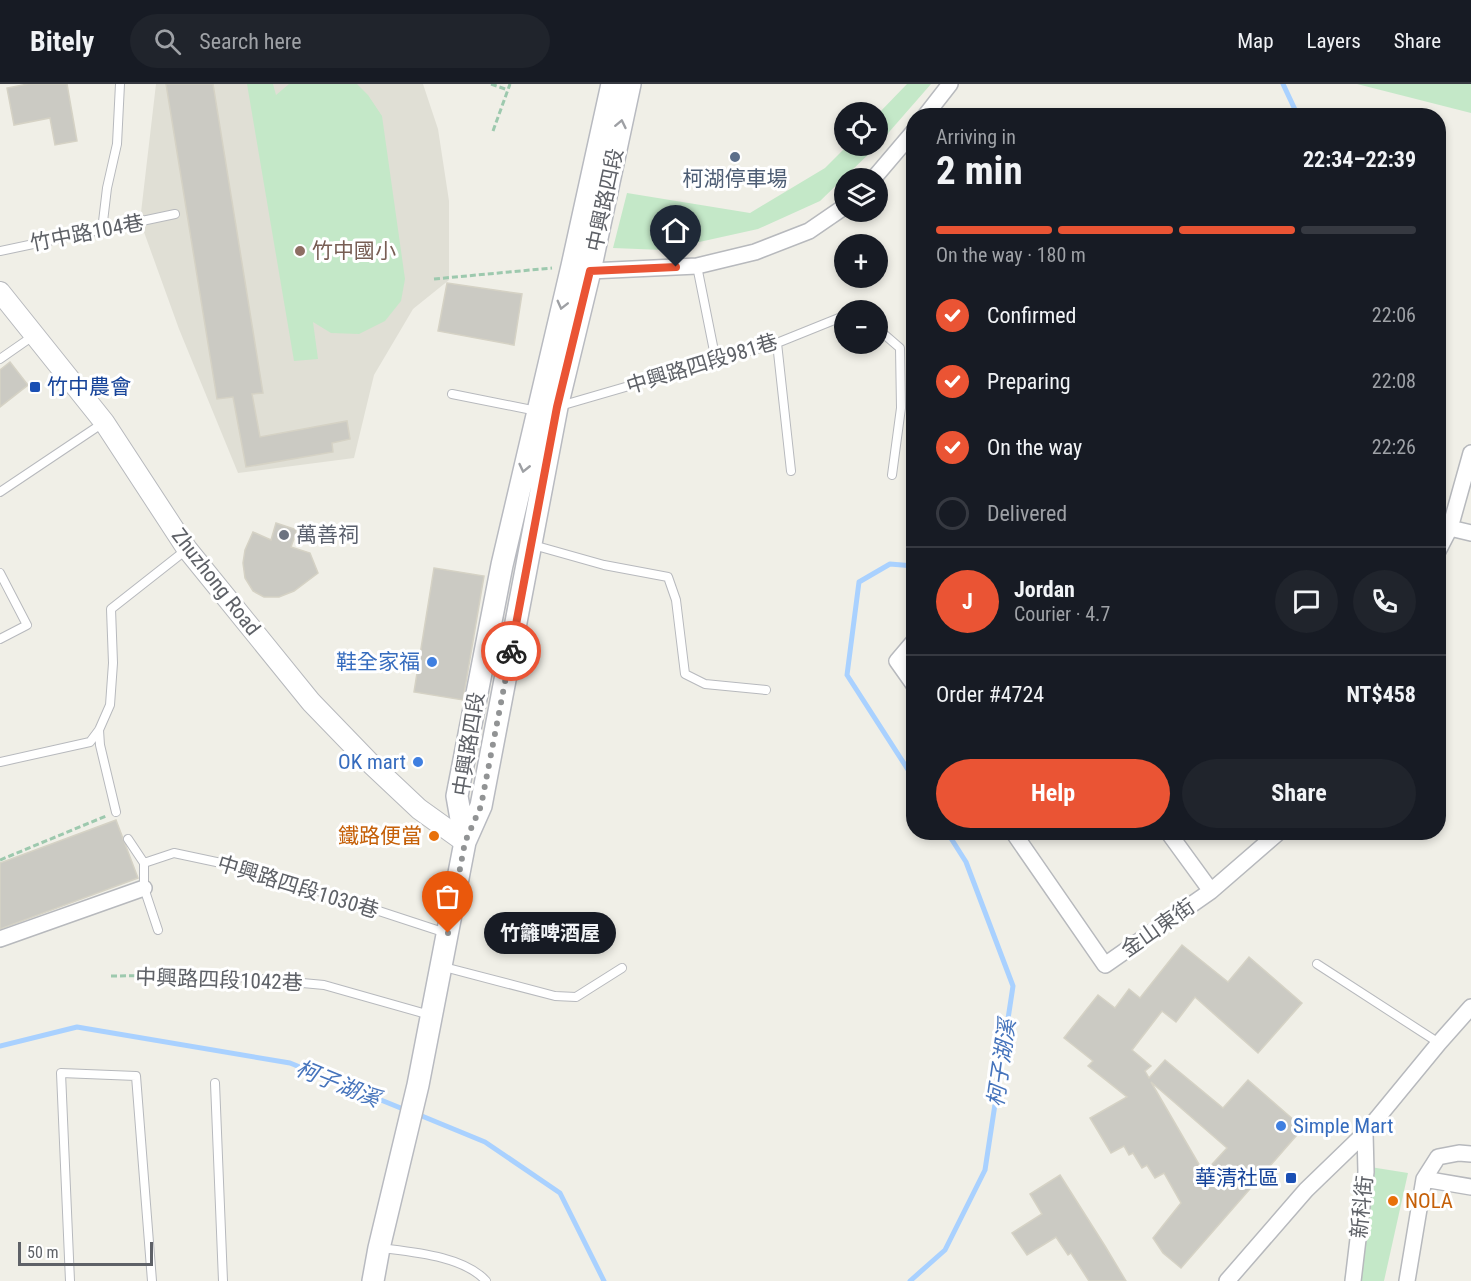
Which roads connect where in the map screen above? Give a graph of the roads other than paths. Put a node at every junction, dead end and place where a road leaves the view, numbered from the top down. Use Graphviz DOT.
graph roads {
  1 [pos="120,84"];
  2 [pos="612,84"];
  3 [pos="630,84"];
  4 [pos="950,84"];
  5 [pos="931,108"];
  6 [pos="906,140"];
  7 [pos="883,168"];
  8 [pos="175,214"];
  9 [pos="834,214"];
  10 [pos="102,230"];
  11 [pos="0,251"];
  12 [pos="697,266"];
  13 [pos="581,268"];
  14 [pos="0,292"];
  15 [pos="834,320"];
  16 [pos="34,335"];
  17 [pos="888,338"];
  18 [pos="777,343"];
  19 [pos="0,359"];
  20 [pos="716,361"];
  21 [pos="452,394"];
  22 [pos="557,407"];
  23 [pos="536,411"];
  24 [pos="104,422"];
  25 [pos="1471,453"];
  26 [pos="790,471"];
  27 [pos="892,476"];
  28 [pos="0,492"];
  29 [pos="1450,528"];
  30 [pos="1471,532"];
  31 [pos="1446,536"];
  32 [pos="531,545"];
  33 [pos="187,549"];
  34 [pos="514,568"];
  35 [pos="0,573"];
  36 [pos="0,639"];
  37 [pos="906,650"];
  38 [pos="906,674"];
  39 [pos="765,690"];
  40 [pos="99,730"];
  41 [pos="0,762"];
  42 [pos="116,812"];
  43 [pos="128,839"];
  44 [pos="1019,840"];
  45 [pos="1174,840"];
  46 [pos="1270,840"];
  47 [pos="465,842"];
  48 [pos="144,863"];
  49 [pos="144,888"];
  50 [pos="1211,891"];
  51 [pos="158,930"];
  52 [pos="448,933"];
  53 [pos="0,939"];
  54 [pos="1317,964"];
  55 [pos="441,966"];
  56 [pos="622,968"];
  57 [pos="215,975"];
  58 [pos="1471,1007"];
  59 [pos="432,1015"];
  60 [pos="1465,1021"];
  61 [pos="1438,1043"];
  62 [pos="215,1083"];
  63 [pos="1365,1133"];
  64 [pos="1471,1155"];
  65 [pos="1424,1179"];
  66 [pos="1471,1187"];
  67 [pos="379,1248"];
  68 [pos="70,1281"];
  69 [pos="152,1281"];
  70 [pos="223,1281"];
  71 [pos="373,1281"];
  72 [pos="486,1281"];
  73 [pos="1227,1281"];
  74 [pos="1353,1281"];
  75 [pos="1407,1281"];
  1 -- 10 [label="lane"];
  2 -- 13 [label="main road, 中興路四段"];
  13 -- 3 [label="main road, 中興路四段, one-way"];
  4 -- 5 [label="street"];
  6 -- 7 [label="street"];
  8 -- 10 [label="lane, 竹中路104巷"];
  9 -- 12 [label="street"];
  10 -- 11 [label="lane, 竹中路104巷"];
  12 -- 13 [label="street"];
  12 -- 20 [label="lane"];
  13 -- 22 [label="main road, 中興路四段"];
  13 -- 23 [label="main road, 中興路四段, one-way"];
  14 -- 16 [label="street, Zhuzhong Road"];
  15 -- 18 [label="lane, 中興路四段981巷"];
  16 -- 19 [label="lane"];
  16 -- 24 [label="street, Zhuzhong Road"];
  17 -- 27 [label="lane"];
  18 -- 20 [label="lane, 中興路四段981巷"];
  18 -- 26 [label="lane"];
  20 -- 22 [label="lane, 中興路四段981巷"];
  21 -- 23 [label="lane"];
  22 -- 23 [label="lane, 中興路四段981巷"];
  22 -- 32 [label="main road, 中興路四段"];
  23 -- 34 [label="main road, 中興路四段, one-way"];
  24 -- 28 [label="lane"];
  24 -- 33 [label="street, Zhuzhong Road"];
  25 -- 29 [label="street"];
  29 -- 30 [label="street"];
  29 -- 31 [label="street"];
  32 -- 34 [label="main road, 中興路四段"];
  32 -- 39 [label="lane"];
  33 -- 40 [label="lane"];
  33 -- 47 [label="street, Zhuzhong Road"];
  34 -- 47 [label="main road, 中興路四段"];
  35 -- 36 [label="lane"];
  37 -- 38 [label="street"];
  40 -- 41 [label="lane"];
  40 -- 42 [label="lane"];
  43 -- 48 [label="lane"];
  44 -- 50 [label="street, 金山東街"];
  45 -- 50 [label="street"];
  46 -- 50 [label="street, 金山東街"];
  47 -- 52 [label="main road, 中興路四段"];
  48 -- 49 [label="lane"];
  48 -- 52 [label="lane, 中興路四段1030巷"];
  49 -- 51 [label="lane"];
  49 -- 53 [label="street"];
  52 -- 55 [label="main road, 中興路四段"];
  54 -- 61 [label="lane"];
  55 -- 56 [label="lane"];
  55 -- 59 [label="main road, 中興路四段"];
  57 -- 59 [label="lane, 中興路四段1042巷"];
  58 -- 60 [label="street"];
  59 -- 67 [label="main road, 中興路四段"];
  60 -- 61 [label="street"];
  61 -- 63 [label="street"];
  62 -- 70 [label="lane"];
  63 -- 73 [label="street"];
  63 -- 74 [label="street, 新科街"];
  64 -- 65 [label="street"];
  65 -- 66 [label="street"];
  65 -- 75 [label="street"];
  67 -- 71 [label="main road, 中興路四段"];
  67 -- 72 [label="lane"];
  68 -- 69 [label="lane"];
}
